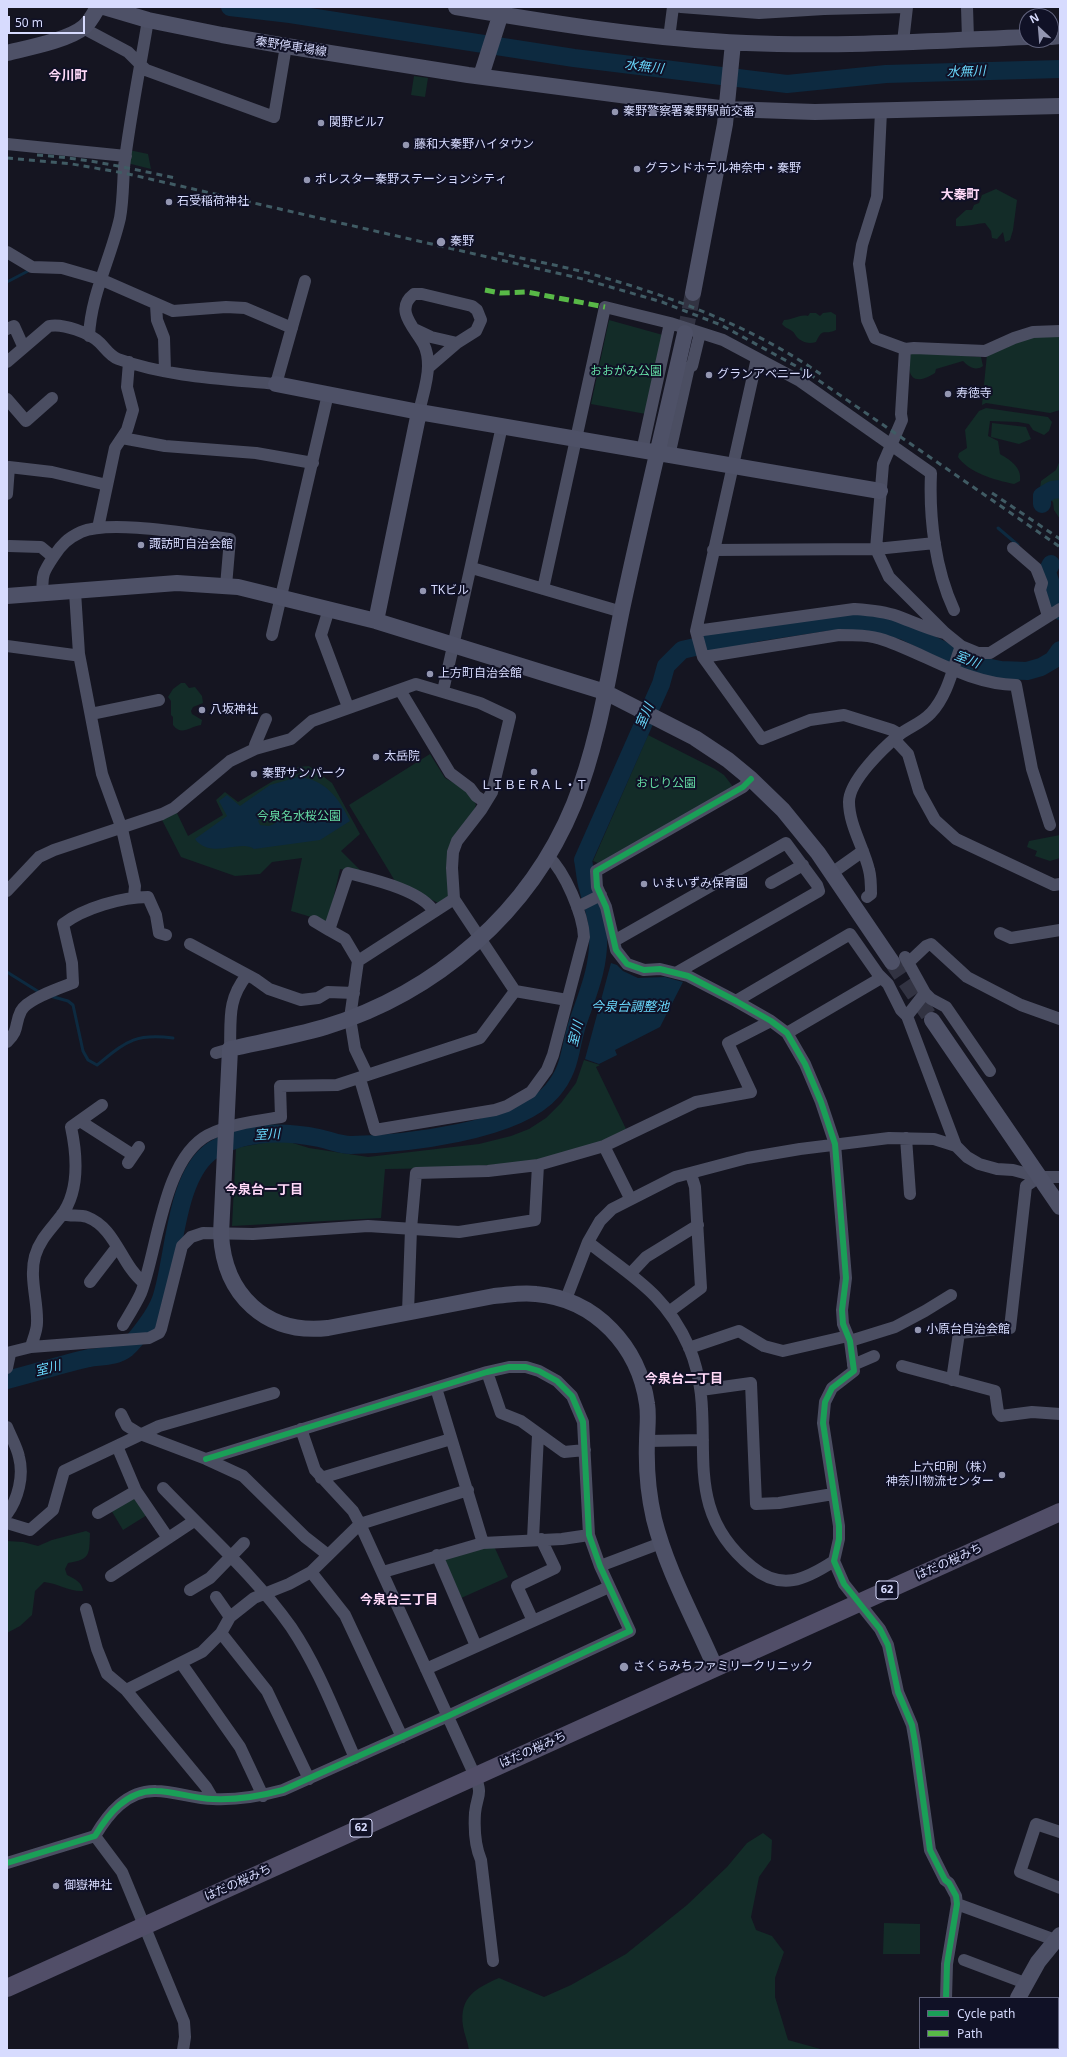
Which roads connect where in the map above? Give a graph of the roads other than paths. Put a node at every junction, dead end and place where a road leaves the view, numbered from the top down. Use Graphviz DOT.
graph roads {
  1 [pos="98,7"];
  2 [pos="104,7"];
  3 [pos="456,7"];
  4 [pos="673,7"];
  5 [pos="681,7"];
  6 [pos="967,7"];
  7 [pos="500,14"];
  8 [pos="148,20"];
  9 [pos="83,28"];
  10 [pos="1019,37"];
  11 [pos="669,38"];
  12 [pos="968,39"];
  13 [pos="903,42"];
  14 [pos="286,46"];
  15 [pos="733,47"];
  16 [pos="7,53"];
  17 [pos="141,65"];
  18 [pos="482,72"];
  19 [pos="728,103"];
  20 [pos="1060,106"];
  21 [pos="880,111"];
  22 [pos="7,144"];
  23 [pos="126,156"];
  24 [pos="7,252"];
  25 [pos="100,279"];
  26 [pos="305,281"];
  27 [pos="693,294"];
  28 [pos="156,305"];
  29 [pos="670,323"];
  30 [pos="292,328"];
  31 [pos="414,328"];
  32 [pos="7,329"];
  33 [pos="1060,331"];
  34 [pos="693,333"];
  35 [pos="89,336"];
  36 [pos="457,343"];
  37 [pos="23,346"];
  38 [pos="905,349"];
  39 [pos="757,358"];
  40 [pos="7,362"];
  41 [pos="129,362"];
  42 [pos="428,368"];
  43 [pos="165,371"];
  44 [pos="276,384"];
  45 [pos="328,394"];
  46 [pos="52,398"];
  47 [pos="7,399"];
  48 [pos="420,412"];
  49 [pos="502,426"];
  50 [pos="122,438"];
  51 [pos="576,438"];
  52 [pos="893,444"];
  53 [pos="656,453"];
  54 [pos="313,463"];
  55 [pos="732,466"];
  56 [pos="107,485"];
  57 [pos="880,491"];
  58 [pos="7,494"];
  59 [pos="98,528"];
  60 [pos="935,543"];
  61 [pos="9,546"];
  62 [pos="1013,548"];
  63 [pos="876,549"];
  64 [pos="713,550"];
  65 [pos="53,557"];
  66 [pos="472,568"];
  67 [pos="226,586"];
  68 [pos="543,589"];
  69 [pos="75,592"];
  70 [pos="43,593"];
  71 [pos="7,596"];
  72 [pos="280,596"];
  73 [pos="329,609"];
  74 [pos="954,610"];
  75 [pos="622,612"];
  76 [pos="1053,613"];
  77 [pos="376,621"];
  78 [pos="696,632"];
  79 [pos="945,633"];
  80 [pos="272,635"];
  81 [pos="454,645"];
  82 [pos="7,646"];
  83 [pos="961,646"];
  84 [pos="79,654"];
  85 [pos="702,656"];
  86 [pos="953,668"];
  87 [pos="400,690"];
  88 [pos="443,691"];
  89 [pos="605,692"];
  90 [pos="159,700"];
  91 [pos="348,707"];
  92 [pos="91,714"];
  93 [pos="266,718"];
  94 [pos="897,737"];
  95 [pos="255,749"];
  96 [pos="751,780"];
  97 [pos="485,802"];
  98 [pos="1050,824"];
  99 [pos="122,829"];
  100 [pos="863,850"];
  101 [pos="548,856"];
  102 [pos="803,865"];
  103 [pos="832,873"];
  104 [pos="771,883"];
  105 [pos="1060,884"];
  106 [pos="7,890"];
  107 [pos="601,895"];
  108 [pos="134,897"];
  109 [pos="867,897"];
  110 [pos="454,899"];
  111 [pos="577,907"];
  112 [pos="434,912"];
  113 [pos="314,921"];
  114 [pos="329,930"];
  115 [pos="1060,930"];
  116 [pos="1000,933"];
  117 [pos="166,935"];
  118 [pos="480,939"];
  119 [pos="614,941"];
  120 [pos="190,944"];
  121 [pos="358,961"];
  122 [pos="902,961"];
  123 [pos="676,973"];
  124 [pos="247,975"];
  125 [pos="881,978"];
  126 [pos="515,991"];
  127 [pos="354,993"];
  128 [pos="925,993"];
  129 [pos="567,1000"];
  130 [pos="736,1001"];
  131 [pos="907,1016"];
  132 [pos="350,1018"];
  133 [pos="1060,1019"];
  134 [pos="932,1020"];
  135 [pos="771,1021"];
  136 [pos="787,1033"];
  137 [pos="7,1042"];
  138 [pos="223,1051"];
  139 [pos="990,1071"];
  140 [pos="364,1076"];
  141 [pos="102,1105"];
  142 [pos="80,1121"];
  143 [pos="225,1128"];
  144 [pos="906,1138"];
  145 [pos="835,1144"];
  146 [pos="604,1146"];
  147 [pos="956,1146"];
  148 [pos="133,1155"];
  149 [pos="538,1166"];
  150 [pos="691,1174"];
  151 [pos="1060,1177"];
  152 [pos="1039,1178"];
  153 [pos="910,1194"];
  154 [pos="630,1198"];
  155 [pos="1060,1207"];
  156 [pos="62,1214"];
  157 [pos="698,1225"];
  158 [pos="411,1229"];
  159 [pos="221,1234"];
  160 [pos="588,1242"];
  161 [pos="117,1247"];
  162 [pos="631,1274"];
  163 [pos="90,1282"];
  164 [pos="144,1283"];
  165 [pos="951,1295"];
  166 [pos="566,1300"];
  167 [pos="670,1311"];
  168 [pos="408,1312"];
  169 [pos="123,1325"];
  170 [pos="849,1339"];
  171 [pos="32,1347"];
  172 [pos="689,1348"];
  173 [pos="9,1354"];
  174 [pos="874,1356"];
  175 [pos="853,1365"];
  176 [pos="902,1366"];
  177 [pos="7,1368"];
  178 [pos="487,1372"];
  179 [pos="952,1380"];
  180 [pos="436,1388"];
  181 [pos="702,1390"];
  182 [pos="274,1393"];
  183 [pos="121,1414"];
  184 [pos="1060,1414"];
  185 [pos="7,1427"];
  186 [pos="301,1429"];
  187 [pos="140,1434"];
  188 [pos="538,1435"];
  189 [pos="451,1439"];
  190 [pos="703,1440"];
  191 [pos="647,1441"];
  192 [pos="117,1446"];
  193 [pos="584,1450"];
  194 [pos="206,1459"];
  195 [pos="321,1478"];
  196 [pos="162,1488"];
  197 [pos="468,1490"];
  198 [pos="136,1491"];
  199 [pos="833,1494"];
  200 [pos="1060,1512"];
  201 [pos="98,1513"];
  202 [pos="7,1514"];
  203 [pos="194,1520"];
  204 [pos="7,1523"];
  205 [pos="360,1524"];
  206 [pos="589,1535"];
  207 [pos="168,1538"];
  208 [pos="537,1539"];
  209 [pos="244,1543"];
  210 [pos="483,1543"];
  211 [pos="661,1543"];
  212 [pos="328,1555"];
  213 [pos="437,1555"];
  214 [pos="230,1558"];
  215 [pos="834,1561"];
  216 [pos="600,1566"];
  217 [pos="311,1572"];
  218 [pos="383,1572"];
  219 [pos="111,1576"];
  220 [pos="609,1587"];
  221 [pos="190,1590"];
  222 [pos="266,1594"];
  223 [pos="216,1597"];
  224 [pos="860,1602"];
  225 [pos="86,1609"];
  226 [pos="230,1617"];
  227 [pos="533,1621"];
  228 [pos="221,1633"];
  229 [pos="476,1646"];
  230 [pos="181,1663"];
  231 [pos="715,1667"];
  232 [pos="426,1669"];
  233 [pos="126,1690"];
  234 [pos="448,1716"];
  235 [pos="402,1737"];
  236 [pos="355,1758"];
  237 [pos="475,1776"];
  238 [pos="308,1779"];
  239 [pos="263,1796"];
  240 [pos="213,1799"];
  241 [pos="1060,1832"];
  242 [pos="95,1836"];
  243 [pos="7,1863"];
  244 [pos="1060,1888"];
  245 [pos="957,1904"];
  246 [pos="144,1926"];
  247 [pos="1058,1938"];
  248 [pos="964,1960"];
  249 [pos="493,1961"];
  250 [pos="1025,1983"];
  251 [pos="7,1988"];
  252 [pos="946,1997"];
  253 [pos="1018,1997"];
  254 [pos="183,2050"];
  1 -- 9 [label="street"];
  2 -- 8 [label="street, 秦野停車場線"];
  3 -- 7 [label="street"];
  4 -- 11 [label="street"];
  5 -- 13 [label="street"];
  6 -- 12 [label="street"];
  7 -- 11 [label="street"];
  7 -- 18 [label="street"];
  8 -- 14 [label="street, 秦野停車場線"];
  8 -- 17 [label="street"];
  9 -- 16 [label="street"];
  9 -- 17 [label="street"];
  10 -- 12 [label="street"];
  11 -- 15 [label="street"];
  12 -- 13 [label="street"];
  13 -- 15 [label="street"];
  14 -- 17 [label="street"];
  14 -- 18 [label="street, 秦野停車場線"];
  15 -- 19 [label="street"];
  17 -- 23 [label="street"];
  18 -- 19 [label="street, 秦野停車場線"];
  19 -- 21 [label="street, 秦野停車場線"];
  19 -- 27 [label="street"];
  20 -- 21 [label="street, 秦野停車場線"];
  21 -- 38 [label="street"];
  22 -- 23 [label="street"];
  23 -- 25 [label="street"];
  24 -- 25 [label="street"];
  25 -- 28 [label="street"];
  25 -- 35 [label="street"];
  26 -- 30 [label="street"];
  28 -- 30 [label="street"];
  28 -- 43 [label="street"];
  29 -- 34 [label="street"];
  29 -- 51 [label="street"];
  29 -- 53 [label="street"];
  30 -- 44 [label="street"];
  31 -- 36 [label="street"];
  31 -- 36 [label="street"];
  31 -- 42 [label="street"];
  32 -- 37 [label="street"];
  33 -- 38 [label="street"];
  34 -- 39 [label="street"];
  34 -- 53 [label="street"];
  35 -- 37 [label="street"];
  35 -- 41 [label="street"];
  36 -- 42 [label="street"];
  37 -- 40 [label="street"];
  38 -- 52 [label="street"];
  39 -- 52 [label="street"];
  39 -- 55 [label="street"];
  41 -- 43 [label="street"];
  41 -- 50 [label="street"];
  42 -- 48 [label="street"];
  43 -- 44 [label="street"];
  44 -- 45 [label="street"];
  45 -- 48 [label="street"];
  45 -- 54 [label="street"];
  46 -- 47 [label="street"];
  48 -- 49 [label="street"];
  48 -- 77 [label="street"];
  49 -- 51 [label="street"];
  49 -- 66 [label="street"];
  50 -- 54 [label="street"];
  50 -- 56 [label="street"];
  51 -- 53 [label="street"];
  51 -- 68 [label="street"];
  52 -- 57 [label="street"];
  52 -- 60 [label="street"];
  53 -- 55 [label="street"];
  53 -- 75 [label="street"];
  54 -- 72 [label="street"];
  55 -- 57 [label="street"];
  55 -- 64 [label="street"];
  56 -- 58 [label="street"];
  56 -- 59 [label="street"];
  57 -- 63 [label="street"];
  59 -- 65 [label="street"];
  59 -- 67 [label="street"];
  60 -- 63 [label="street"];
  60 -- 74 [label="street"];
  61 -- 65 [label="street"];
  62 -- 76 [label="street"];
  63 -- 64 [label="street"];
  63 -- 79 [label="street"];
  64 -- 78 [label="street"];
  65 -- 70 [label="street"];
  66 -- 68 [label="street"];
  66 -- 81 [label="street"];
  67 -- 69 [label="street"];
  67 -- 72 [label="street"];
  68 -- 75 [label="street"];
  69 -- 70 [label="street"];
  69 -- 84 [label="street"];
  70 -- 71 [label="street"];
  72 -- 73 [label="street"];
  72 -- 80 [label="street"];
  73 -- 77 [label="street"];
  73 -- 91 [label="street"];
  75 -- 89 [label="street"];
  76 -- 83 [label="street"];
  77 -- 81 [label="street"];
  78 -- 79 [label="street"];
  78 -- 85 [label="street"];
  79 -- 83 [label="street"];
  81 -- 88 [label="street"];
  81 -- 89 [label="street"];
  82 -- 84 [label="street"];
  83 -- 86 [label="street"];
  84 -- 92 [label="street"];
  85 -- 86 [label="street"];
  85 -- 94 [label="street"];
  86 -- 94 [label="street"];
  86 -- 98 [label="street"];
  87 -- 88 [label="street"];
  87 -- 91 [label="street"];
  87 -- 97 [label="street"];
  88 -- 97 [label="street"];
  89 -- 96 [label="street"];
  89 -- 101 [label="street"];
  90 -- 92 [label="street"];
  91 -- 95 [label="street"];
  92 -- 99 [label="street"];
  93 -- 95 [label="street"];
  94 -- 100 [label="street"];
  94 -- 105 [label="street"];
  95 -- 99 [label="street"];
  96 -- 103 [label="street"];
  96 -- 107 [label="street"];
  97 -- 110 [label="street"];
  99 -- 106 [label="street"];
  99 -- 108 [label="street"];
  100 -- 103 [label="street"];
  100 -- 109 [label="street"];
  101 -- 111 [label="street"];
  101 -- 118 [label="street"];
  102 -- 104 [label="street"];
  102 -- 119 [label="street"];
  102 -- 123 [label="street"];
  103 -- 122 [label="street"];
  107 -- 111 [label="street"];
  107 -- 119 [label="street"];
  108 -- 117 [label="street"];
  108 -- 137 [label="street"];
  110 -- 112 [label="street"];
  110 -- 118 [label="street"];
  111 -- 129 [label="street"];
  112 -- 114 [label="street"];
  112 -- 121 [label="street"];
  113 -- 114 [label="street"];
  114 -- 121 [label="street"];
  115 -- 116 [label="street"];
  118 -- 126 [label="street"];
  118 -- 132 [label="street"];
  119 -- 123 [label="street"];
  120 -- 124 [label="street"];
  121 -- 127 [label="street"];
  122 -- 128 [label="street"];
  122 -- 133 [label="street"];
  123 -- 130 [label="street"];
  124 -- 127 [label="street"];
  124 -- 138 [label="street"];
  125 -- 130 [label="street"];
  125 -- 131 [label="street"];
  125 -- 136 [label="street"];
  126 -- 129 [label="street"];
  126 -- 140 [label="street"];
  127 -- 132 [label="street"];
  128 -- 131 [label="street"];
  128 -- 139 [label="street"];
  129 -- 140 [label="street"];
  130 -- 135 [label="street"];
  131 -- 147 [label="street"];
  132 -- 138 [label="street"];
  132 -- 140 [label="street"];
  134 -- 152 [label="street"];
  135 -- 136 [label="street"];
  135 -- 146 [label="street"];
  136 -- 145 [label="street"];
  138 -- 143 [label="street"];
  140 -- 143 [label="street"];
  141 -- 142 [label="street"];
  142 -- 148 [label="street"];
  142 -- 156 [label="street"];
  143 -- 159 [label="street"];
  143 -- 164 [label="street"];
  144 -- 145 [label="street"];
  144 -- 147 [label="street"];
  144 -- 153 [label="street"];
  145 -- 150 [label="street"];
  145 -- 170 [label="street"];
  146 -- 149 [label="street"];
  146 -- 154 [label="street"];
  147 -- 152 [label="street"];
  149 -- 158 [label="street"];
  149 -- 158 [label="street"];
  150 -- 154 [label="street"];
  150 -- 157 [label="street"];
  151 -- 152 [label="street"];
  152 -- 155 [label="street"];
  152 -- 179 [label="street"];
  154 -- 160 [label="street"];
  156 -- 161 [label="street"];
  156 -- 171 [label="street"];
  157 -- 162 [label="street"];
  157 -- 167 [label="street"];
  158 -- 159 [label="street"];
  158 -- 168 [label="street"];
  159 -- 168 [label="street"];
  159 -- 171 [label="street"];
  160 -- 162 [label="street"];
  160 -- 166 [label="street"];
  161 -- 163 [label="street"];
  161 -- 164 [label="street"];
  162 -- 167 [label="street"];
  164 -- 169 [label="street"];
  165 -- 170 [label="street"];
  166 -- 168 [label="street"];
  166 -- 191 [label="street"];
  167 -- 172 [label="street"];
  170 -- 172 [label="street"];
  170 -- 175 [label="street"];
  171 -- 173 [label="street"];
  172 -- 181 [label="street"];
  173 -- 177 [label="street"];
  174 -- 175 [label="street"];
  175 -- 199 [label="street"];
  176 -- 179 [label="street"];
  178 -- 180 [label="street"];
  178 -- 188 [label="street"];
  178 -- 193 [label="street"];
  179 -- 184 [label="street"];
  180 -- 186 [label="street"];
  180 -- 189 [label="street"];
  181 -- 190 [label="street"];
  181 -- 199 [label="street"];
  182 -- 187 [label="street"];
  183 -- 187 [label="street"];
  185 -- 202 [label="street"];
  186 -- 194 [label="street"];
  186 -- 195 [label="street"];
  187 -- 192 [label="street"];
  187 -- 194 [label="street"];
  188 -- 193 [label="street"];
  188 -- 208 [label="street"];
  189 -- 195 [label="street"];
  189 -- 197 [label="street"];
  190 -- 191 [label="street"];
  190 -- 215 [label="street"];
  191 -- 211 [label="street"];
  192 -- 198 [label="street"];
  192 -- 204 [label="street"];
  193 -- 206 [label="street"];
  194 -- 212 [label="street"];
  195 -- 205 [label="street"];
  196 -- 203 [label="street"];
  197 -- 205 [label="street"];
  197 -- 210 [label="street"];
  198 -- 201 [label="street"];
  198 -- 207 [label="street"];
  199 -- 215 [label="street"];
  200 -- 224 [label="main road, はだの桜みち / 62"];
  203 -- 207 [label="street"];
  203 -- 214 [label="street"];
  205 -- 212 [label="street"];
  205 -- 218 [label="street"];
  206 -- 208 [label="street"];
  206 -- 216 [label="street"];
  207 -- 219 [label="street"];
  208 -- 210 [label="street"];
  208 -- 227 [label="street"];
  209 -- 214 [label="street"];
  210 -- 213 [label="street"];
  211 -- 216 [label="street"];
  211 -- 231 [label="street"];
  212 -- 217 [label="street"];
  213 -- 218 [label="street"];
  213 -- 229 [label="street"];
  214 -- 221 [label="street"];
  214 -- 222 [label="street"];
  215 -- 224 [label="street"];
  216 -- 220 [label="street"];
  217 -- 222 [label="street"];
  217 -- 235 [label="street"];
  218 -- 232 [label="street"];
  220 -- 227 [label="street"];
  220 -- 234 [label="street"];
  222 -- 226 [label="street"];
  222 -- 236 [label="street"];
  223 -- 226 [label="street"];
  224 -- 231 [label="main road, はだの桜みち / 62"];
  224 -- 245 [label="street"];
  225 -- 233 [label="street"];
  226 -- 228 [label="street"];
  227 -- 229 [label="street"];
  228 -- 230 [label="street"];
  228 -- 238 [label="street"];
  229 -- 232 [label="street"];
  230 -- 233 [label="street"];
  230 -- 239 [label="street"];
  231 -- 237 [label="main road, はだの桜みち / 62"];
  232 -- 234 [label="street"];
  233 -- 240 [label="street"];
  234 -- 235 [label="street"];
  234 -- 237 [label="street"];
  235 -- 236 [label="street"];
  236 -- 238 [label="street"];
  237 -- 246 [label="main road, はだの桜みち / 62"];
  237 -- 249 [label="street"];
  238 -- 239 [label="street"];
  239 -- 240 [label="street"];
  240 -- 242 [label="street"];
  241 -- 244 [label="street"];
  242 -- 243 [label="street"];
  242 -- 246 [label="street"];
  245 -- 247 [label="street"];
  245 -- 252 [label="street"];
  246 -- 251 [label="main road, はだの桜みち / 62"];
  246 -- 254 [label="street"];
  247 -- 250 [label="street"];
  248 -- 250 [label="street"];
  250 -- 253 [label="street"];
}
